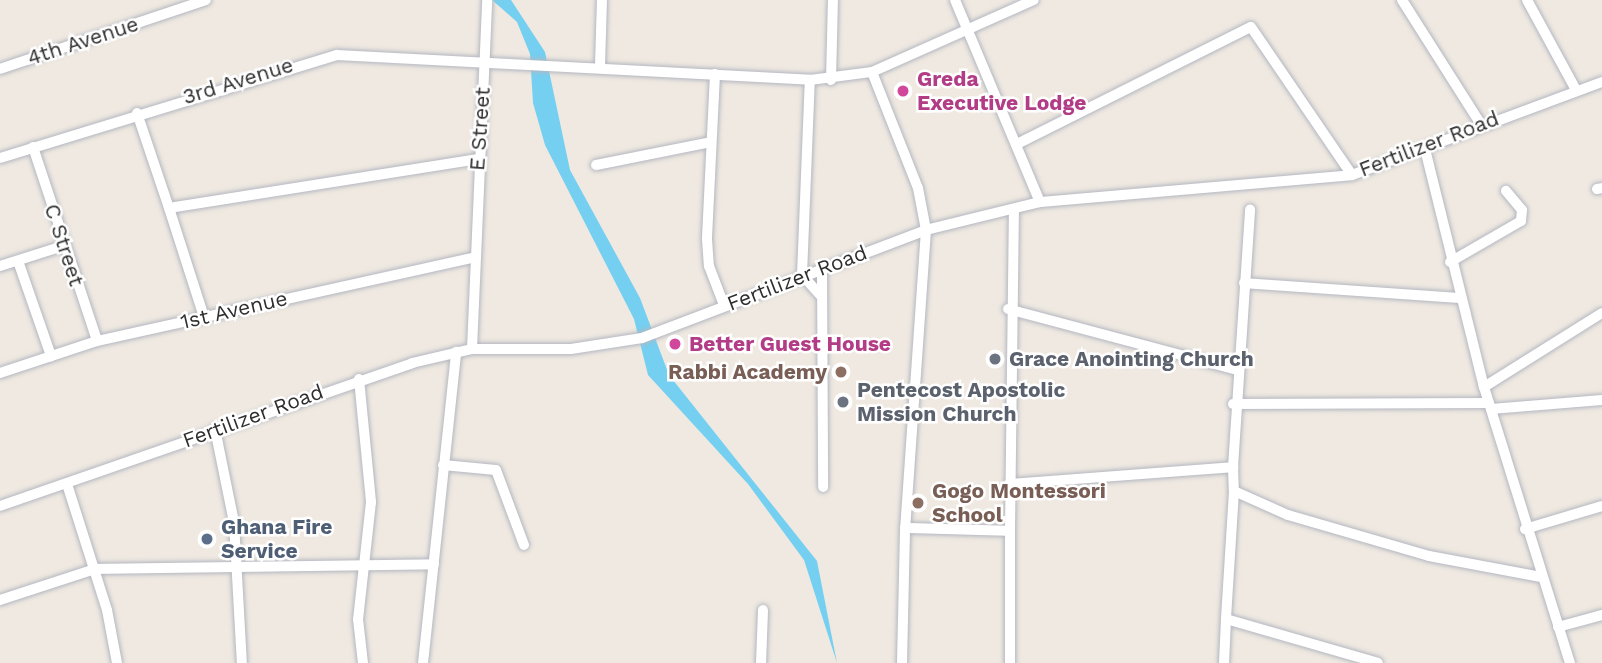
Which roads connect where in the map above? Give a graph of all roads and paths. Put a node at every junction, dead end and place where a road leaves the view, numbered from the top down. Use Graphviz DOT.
graph roads {
  1 [pos="206,0"];
  2 [pos="487,0"];
  3 [pos="602,0"];
  4 [pos="832,0"];
  5 [pos="955,0"];
  6 [pos="1034,0"];
  7 [pos="1402,0"];
  8 [pos="1527,0"];
  9 [pos="971,33"];
  10 [pos="485,59"];
  11 [pos="600,66"];
  12 [pos="0,69"];
  13 [pos="872,72"];
  14 [pos="715,74"];
  15 [pos="810,80"];
  16 [pos="831,80"];
  17 [pos="1602,82"];
  18 [pos="1576,90"];
  19 [pos="136,113"];
  20 [pos="1480,123"];
  21 [pos="711,142"];
  22 [pos="1019,143"];
  23 [pos="33,147"];
  24 [pos="1425,149"];
  25 [pos="0,158"];
  26 [pos="478,159"];
  27 [pos="596,165"];
  28 [pos="1352,175"];
  29 [pos="1506,191"];
  30 [pos="1040,202"];
  31 [pos="169,208"];
  32 [pos="1014,209"];
  33 [pos="1250,211"];
  34 [pos="926,230"];
  35 [pos="63,246"];
  36 [pos="472,258"];
  37 [pos="18,261"];
  38 [pos="1450,262"];
  39 [pos="0,267"];
  40 [pos="822,268"];
  41 [pos="802,275"];
  42 [pos="1244,283"];
  43 [pos="821,296"];
  44 [pos="1461,298"];
  45 [pos="724,305"];
  46 [pos="1008,309"];
  47 [pos="1602,313"];
  48 [pos="204,317"];
  49 [pos="97,341"];
  50 [pos="472,349"];
  51 [pos="456,352"];
  52 [pos="51,356"];
  53 [pos="1237,370"];
  54 [pos="0,373"];
  55 [pos="359,379"];
  56 [pos="1484,387"];
  57 [pos="1602,400"];
  58 [pos="1233,404"];
  59 [pos="1490,406"];
  60 [pos="215,429"];
  61 [pos="443,465"];
  62 [pos="1233,467"];
  63 [pos="67,484"];
  64 [pos="1009,484"];
  65 [pos="823,487"];
  66 [pos="1234,491"];
  67 [pos="0,506"];
  68 [pos="1602,506"];
  69 [pos="905,528"];
  70 [pos="1525,528"];
  71 [pos="1010,531"];
  72 [pos="524,545"];
  73 [pos="434,564"];
  74 [pos="362,565"];
  75 [pos="94,569"];
  76 [pos="239,570"];
  77 [pos="1541,577"];
  78 [pos="0,600"];
  79 [pos="764,611"];
  80 [pos="1602,615"];
  81 [pos="1226,619"];
  82 [pos="1558,627"];
  83 [pos="117,663"];
  84 [pos="242,663"];
  85 [pos="363,663"];
  86 [pos="424,663"];
  87 [pos="761,663"];
  88 [pos="902,663"];
  89 [pos="1010,663"];
  90 [pos="1224,663"];
  91 [pos="1378,663"];
  92 [pos="1570,663"];
  1 -- 12 [label="street, 4th Avenue"];
  2 -- 10 [label="street, E Street"];
  3 -- 11 [label="street"];
  4 -- 16 [label="street"];
  5 -- 9 [label="street"];
  6 -- 9 [label="street, 3rd Avenue"];
  7 -- 20 [label="street"];
  8 -- 18 [label="street"];
  9 -- 13 [label="street, 3rd Avenue"];
  9 -- 22 [label="street"];
  10 -- 11 [label="street, 3rd Avenue"];
  10 -- 19 [label="street, 3rd Avenue"];
  10 -- 26 [label="street, E Street"];
  11 -- 14 [label="street, 3rd Avenue"];
  13 -- 16 [label="street, 3rd Avenue"];
  13 -- 34 [label="street"];
  14 -- 15 [label="street, 3rd Avenue"];
  14 -- 21 [label="street"];
  15 -- 16 [label="street, 3rd Avenue"];
  15 -- 41 [label="street"];
  17 -- 18 [label="street, Fertilizer Road"];
  18 -- 20 [label="street, Fertilizer Road"];
  19 -- 23 [label="street, 3rd Avenue"];
  19 -- 31 [label="street"];
  20 -- 24 [label="street, Fertilizer Road"];
  21 -- 27 [label="street"];
  21 -- 45 [label="street"];
  22 -- 28 [label="street"];
  22 -- 30 [label="street"];
  23 -- 25 [label="street, 3rd Avenue"];
  23 -- 35 [label="street, C Street"];
  24 -- 28 [label="street, Fertilizer Road"];
  24 -- 38 [label="street"];
  26 -- 31 [label="street"];
  26 -- 36 [label="street, E Street"];
  28 -- 30 [label="street, Fertilizer Road"];
  29 -- 38 [label="street"];
  30 -- 32 [label="street, Fertilizer Road"];
  31 -- 48 [label="street"];
  32 -- 34 [label="street, Fertilizer Road"];
  32 -- 46 [label="street"];
  33 -- 42 [label="street"];
  34 -- 40 [label="street, Fertilizer Road"];
  34 -- 69 [label="street"];
  35 -- 37 [label="street"];
  35 -- 49 [label="street, C Street"];
  36 -- 48 [label="street, 1st Avenue"];
  36 -- 50 [label="street, E Street"];
  37 -- 39 [label="street"];
  37 -- 52 [label="street"];
  38 -- 44 [label="street"];
  40 -- 41 [label="street, Fertilizer Road"];
  40 -- 43 [label="street"];
  41 -- 43 [label="street"];
  41 -- 45 [label="street, Fertilizer Road"];
  42 -- 44 [label="street"];
  42 -- 53 [label="street"];
  43 -- 65 [label="street"];
  44 -- 56 [label="street"];
  45 -- 50 [label="street, Fertilizer Road"];
  46 -- 53 [label="street"];
  46 -- 64 [label="street"];
  47 -- 56 [label="street"];
  48 -- 49 [label="street, 1st Avenue"];
  49 -- 52 [label="street, 1st Avenue"];
  50 -- 51 [label="street, Fertilizer Road"];
  51 -- 55 [label="street, Fertilizer Road"];
  51 -- 61 [label="street"];
  52 -- 54 [label="street, 1st Avenue"];
  53 -- 58 [label="street"];
  55 -- 60 [label="street, Fertilizer Road"];
  55 -- 74 [label="street"];
  56 -- 59 [label="street"];
  57 -- 59 [label="street"];
  58 -- 59 [label="street"];
  58 -- 62 [label="street"];
  59 -- 70 [label="street"];
  60 -- 63 [label="street, Fertilizer Road"];
  60 -- 76 [label="street"];
  61 -- 72 [label="street"];
  61 -- 73 [label="street"];
  62 -- 64 [label="street"];
  62 -- 66 [label="street"];
  63 -- 67 [label="street, Fertilizer Road"];
  63 -- 75 [label="street"];
  64 -- 71 [label="street"];
  66 -- 77 [label="street"];
  66 -- 81 [label="street"];
  68 -- 70 [label="street"];
  69 -- 71 [label="street"];
  69 -- 88 [label="street"];
  70 -- 77 [label="street"];
  71 -- 89 [label="street"];
  73 -- 74 [label="street"];
  73 -- 86 [label="street"];
  74 -- 76 [label="street"];
  74 -- 85 [label="street"];
  75 -- 76 [label="street"];
  75 -- 78 [label="street"];
  75 -- 83 [label="street"];
  76 -- 84 [label="street"];
  77 -- 82 [label="street"];
  79 -- 87 [label="street"];
  80 -- 82 [label="street"];
  81 -- 90 [label="street"];
  81 -- 91 [label="street"];
  82 -- 92 [label="street"];
}
